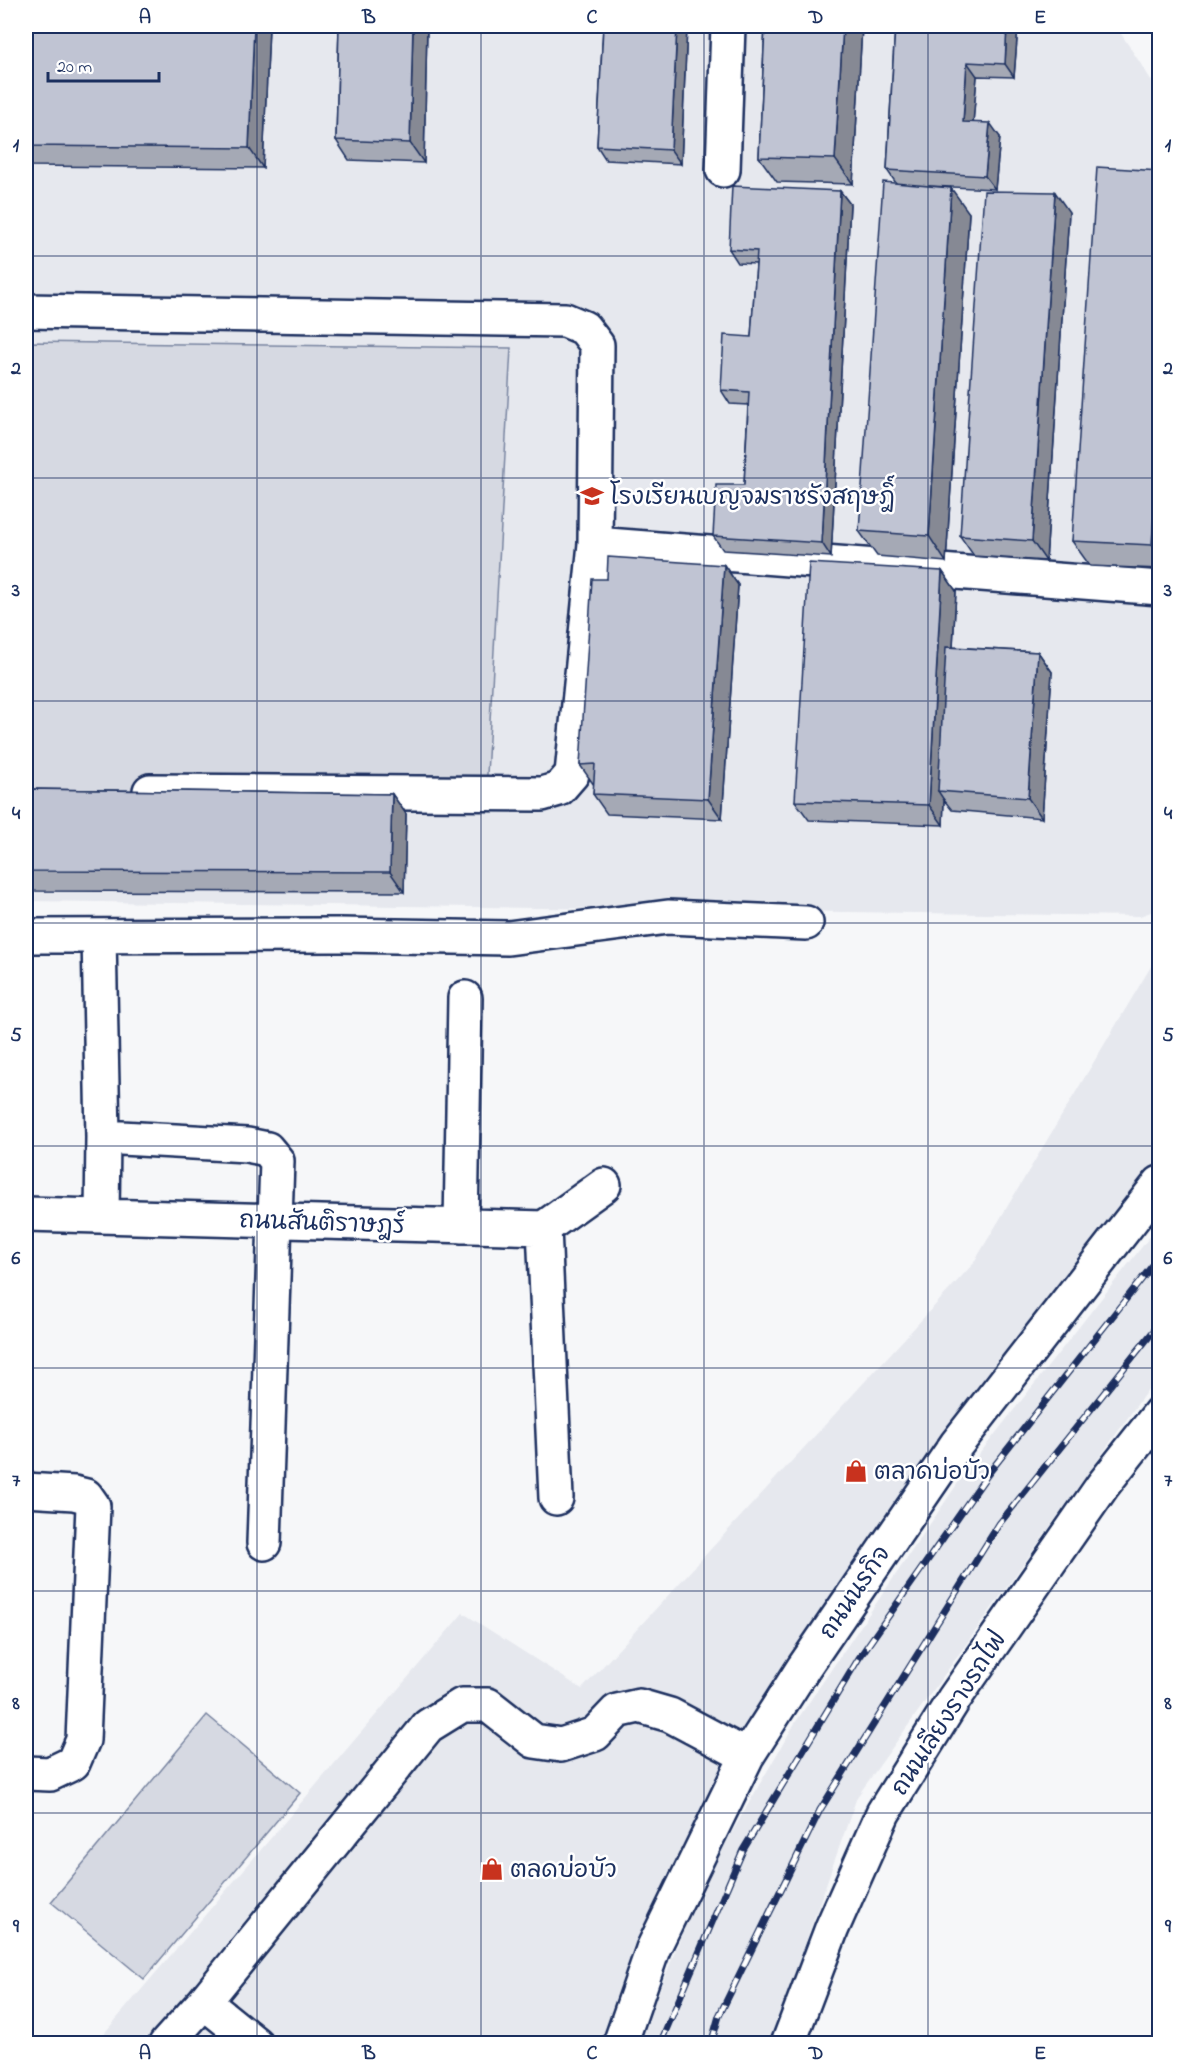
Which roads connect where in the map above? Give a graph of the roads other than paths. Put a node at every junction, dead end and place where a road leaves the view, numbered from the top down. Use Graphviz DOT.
graph roads {
  1 [pos="728,26"];
  2 [pos="723,170"];
  3 [pos="26,311"];
  4 [pos="594,544"];
  5 [pos="1086,546"];
  6 [pos="1084,582"];
  7 [pos="1160,588"];
  8 [pos="120,791"];
  9 [pos="807,923"];
  10 [pos="26,936"];
  11 [pos="99,936"];
  12 [pos="465,998"];
  13 [pos="103,1137"];
  14 [pos="1160,1183"];
  15 [pos="604,1185"];
  16 [pos="26,1214"];
  17 [pos="102,1215"];
  18 [pos="275,1220"];
  19 [pos="461,1226"];
  20 [pos="544,1228"];
  21 [pos="1160,1413"];
  22 [pos="26,1490"];
  23 [pos="556,1498"];
  24 [pos="264,1543"];
  25 [pos="747,1756"];
  26 [pos="26,1773"];
  27 [pos="204,2002"];
  28 [pos="166,2043"];
  29 [pos="256,2043"];
  30 [pos="620,2043"];
  31 [pos="788,2043"];
  1 -- 2 [label="street"];
  3 -- 4 [label="street"];
  4 -- 6 [label="street"];
  4 -- 8 [label="street"];
  5 -- 6 [label="street"];
  6 -- 7 [label="street"];
  9 -- 11 [label="street"];
  10 -- 11 [label="street"];
  11 -- 13 [label="street"];
  12 -- 19 [label="street"];
  13 -- 17 [label="street"];
  13 -- 18 [label="street"];
  14 -- 25 [label="street, ถนนนรกิจ"];
  15 -- 20 [label="street"];
  16 -- 17 [label="street, ถนนสันติราษฎร์"];
  17 -- 18 [label="street, ถนนสันติราษฎร์"];
  18 -- 19 [label="street, ถนนสันติราษฎร์"];
  18 -- 24 [label="street"];
  19 -- 20 [label="street, ถนนสันติราษฎร์"];
  20 -- 23 [label="street"];
  21 -- 31 [label="street, ถนนเลียงรางรถไฟ"];
  22 -- 26 [label="street"];
  25 -- 27 [label="street"];
  25 -- 30 [label="street, ถนนนรกิจ"];
  27 -- 28 [label="street"];
  27 -- 29 [label="street"];
}
